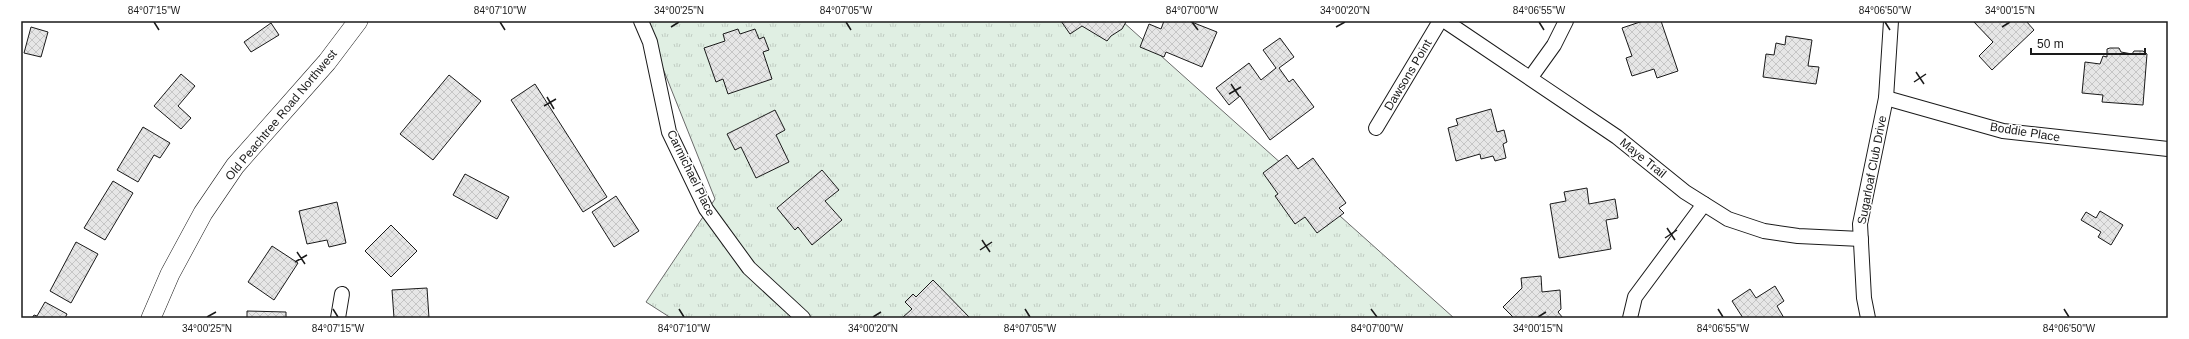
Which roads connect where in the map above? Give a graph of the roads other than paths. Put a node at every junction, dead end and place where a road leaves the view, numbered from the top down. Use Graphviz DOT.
graph roads {
  1 [pos="358,21"];
  2 [pos="642,21"];
  3 [pos="1440,21"];
  4 [pos="1445,21"];
  5 [pos="1566,21"];
  6 [pos="1891,21"];
  7 [pos="1531,77"];
  8 [pos="1886,98"];
  9 [pos="1376,128"];
  10 [pos="2168,149"];
  11 [pos="1704,204"];
  12 [pos="1861,239"];
  13 [pos="342,294"];
  14 [pos="151,318"];
  15 [pos="338,318"];
  16 [pos="803,318"];
  17 [pos="1630,318"];
  18 [pos="1868,318"];
  1 -- 14 [label="main road, Old Peachtree Road Northwest"];
  2 -- 16 [label="street, Carmichael Place"];
  3 -- 9 [label="street, Dawsons Point"];
  4 -- 7 [label="street, Maye Trail"];
  5 -- 7 [label="street"];
  6 -- 8 [label="street, Sugarloaf Club Drive"];
  7 -- 11 [label="street, Maye Trail"];
  8 -- 10 [label="street, Boddie Place"];
  8 -- 12 [label="street, Sugarloaf Club Drive"];
  11 -- 12 [label="street, Maye Trail"];
  11 -- 17 [label="street"];
  12 -- 18 [label="street, Sugarloaf Club Drive"];
  13 -- 15 [label="street"];
}
